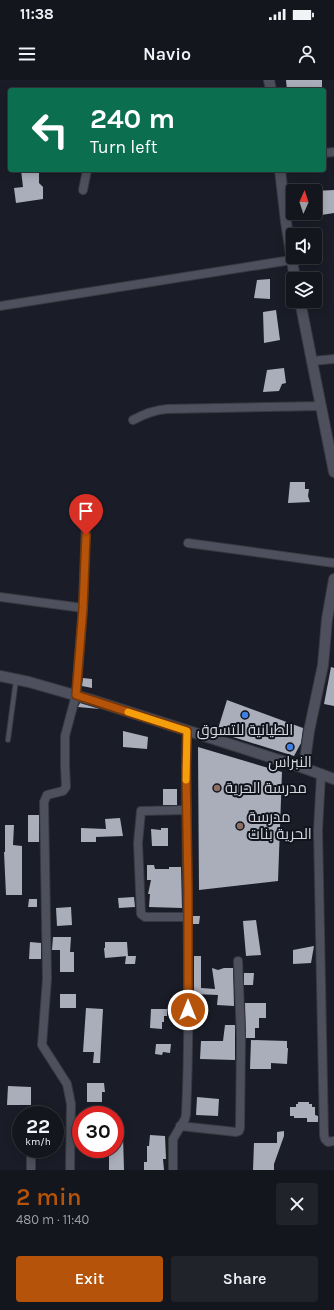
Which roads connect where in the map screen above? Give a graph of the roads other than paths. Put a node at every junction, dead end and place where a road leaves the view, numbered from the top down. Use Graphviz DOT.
graph roads {
  1 [pos="87,172"];
  2 [pos="280,172"];
  3 [pos="83,190"];
  4 [pos="288,228"];
  5 [pos="286,261"];
  6 [pos="0,306"];
  7 [pos="301,308"];
  8 [pos="334,359"];
  9 [pos="312,361"];
  10 [pos="322,406"];
  11 [pos="133,420"];
  12 [pos="334,472"];
  13 [pos="86,521"];
  14 [pos="188,543"];
  15 [pos="334,563"];
  16 [pos="334,581"];
  17 [pos="0,596"];
  18 [pos="83,608"];
  19 [pos="331,619"];
  20 [pos="0,676"];
  21 [pos="16,679"];
  22 [pos="76,695"];
  23 [pos="187,731"];
  24 [pos="8,740"];
  25 [pos="304,768"];
  26 [pos="321,775"];
  27 [pos="334,779"];
  28 [pos="187,810"];
  29 [pos="188,917"];
  30 [pos="238,961"];
  31 [pos="180,1126"];
  32 [pos="334,1141"];
  33 [pos="31,1158"];
  34 [pos="31,1170"];
  35 [pos="70,1170"];
  36 [pos="173,1170"];
  1 -- 3 [label="street"];
  2 -- 4 [label="street"];
  5 -- 6 [label="street"];
  7 -- 9 [label="street"];
  8 -- 9 [label="street"];
  9 -- 10 [label="street"];
  10 -- 11 [label="street"];
  10 -- 12 [label="street"];
  13 -- 18 [label="street"];
  14 -- 15 [label="street"];
  16 -- 19 [label="street"];
  17 -- 18 [label="street"];
  18 -- 22 [label="street"];
  19 -- 25 [label="street"];
  20 -- 21 [label="street"];
  21 -- 22 [label="street"];
  21 -- 24 [label="lane"];
  22 -- 23 [label="street"];
  22 -- 35 [label="street"];
  23 -- 25 [label="street"];
  23 -- 28 [label="street"];
  25 -- 26 [label="street"];
  26 -- 27 [label="street"];
  26 -- 32 [label="street"];
  28 -- 29 [label="street"];
  28 -- 29 [label="street"];
  29 -- 31 [label="street"];
  30 -- 31 [label="street"];
  31 -- 36 [label="street"];
  33 -- 34 [label="street"];
}
